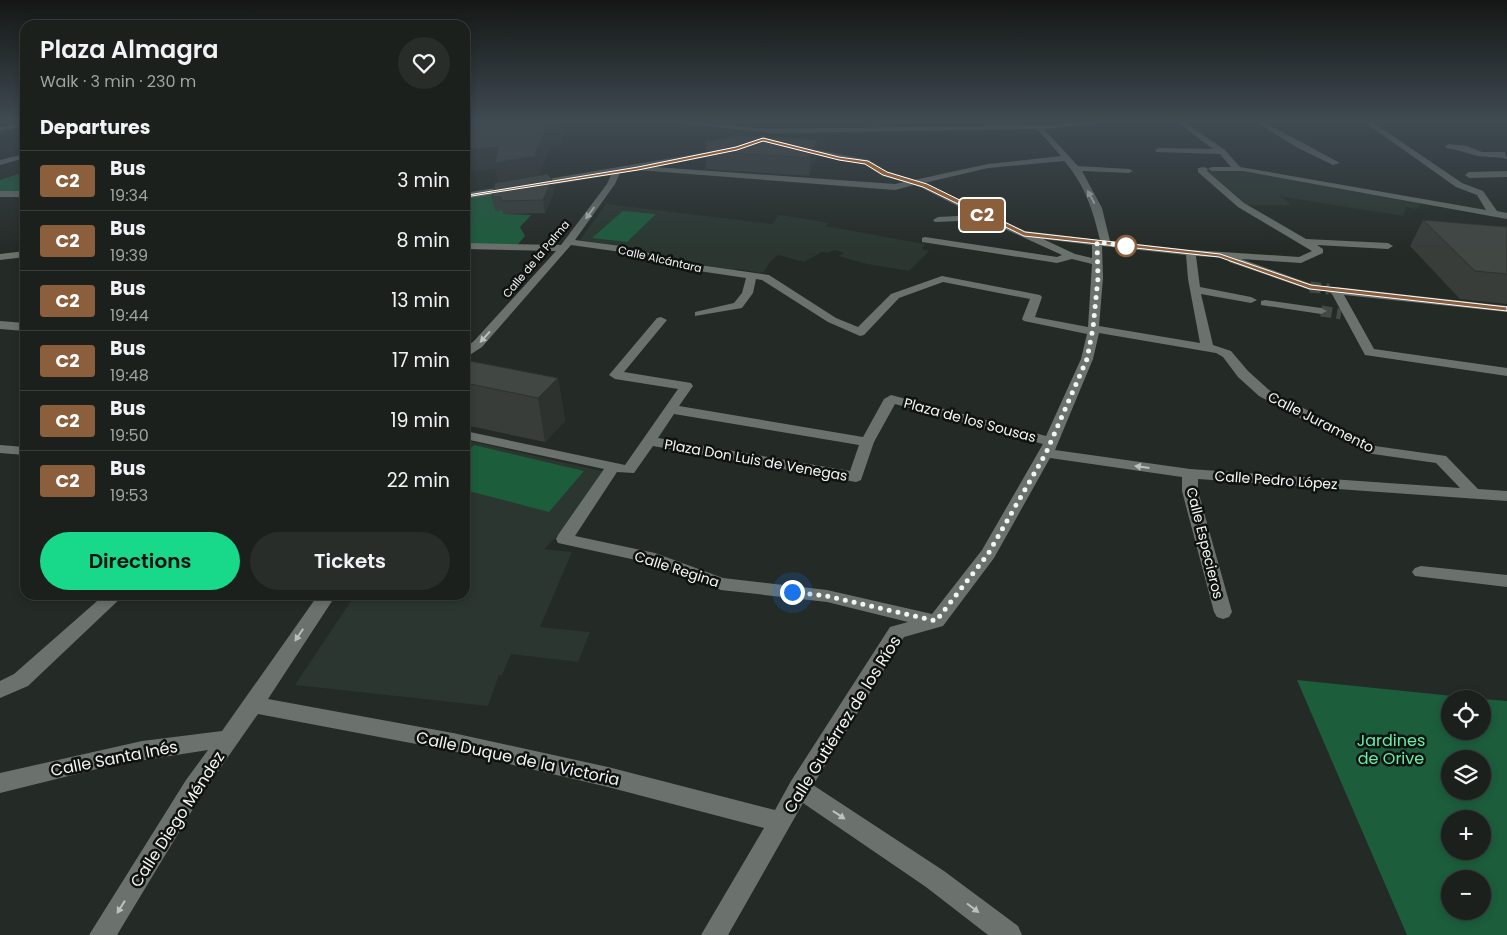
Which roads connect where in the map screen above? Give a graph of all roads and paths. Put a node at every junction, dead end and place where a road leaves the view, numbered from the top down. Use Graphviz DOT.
graph roads {
  1 [pos="655,165"];
  2 [pos="870,165"];
  3 [pos="1001,165"];
  4 [pos="1072,165"];
  5 [pos="1234,165"];
  6 [pos="1429,165"];
  7 [pos="638,168"];
  8 [pos="1075,168"];
  9 [pos="1238,169"];
  10 [pos="1129,171"];
  11 [pos="616,172"];
  12 [pos="1507,174"];
  13 [pos="1444,175"];
  14 [pos="1456,175"];
  15 [pos="1470,175"];
  16 [pos="913,183"];
  17 [pos="0,194"];
  18 [pos="20,194"];
  19 [pos="470,195"];
  20 [pos="1494,214"];
  21 [pos="986,217"];
  22 [pos="1507,218"];
  23 [pos="938,220"];
  24 [pos="1024,234"];
  25 [pos="925,240"];
  26 [pos="1302,242"];
  27 [pos="1102,243"];
  28 [pos="566,245"];
  29 [pos="470,246"];
  30 [pos="1388,246"];
  31 [pos="1191,253"];
  32 [pos="20,255"];
  33 [pos="1072,256"];
  34 [pos="1220,256"];
  35 [pos="0,257"];
  36 [pos="1097,262"];
  37 [pos="752,276"];
  38 [pos="1310,287"];
  39 [pos="1195,289"];
  40 [pos="1251,300"];
  41 [pos="1265,302"];
  42 [pos="1507,309"];
  43 [pos="1321,311"];
  44 [pos="699,314"];
  45 [pos="660,320"];
  46 [pos="0,325"];
  47 [pos="20,327"];
  48 [pos="1093,330"];
  49 [pos="1208,348"];
  50 [pos="470,350"];
  51 [pos="1507,372"];
  52 [pos="891,399"];
  53 [pos="672,407"];
  54 [pos="470,436"];
  55 [pos="867,442"];
  56 [pos="646,445"];
  57 [pos="1048,447"];
  58 [pos="0,450"];
  59 [pos="20,452"];
  60 [pos="613,467"];
  61 [pos="1190,474"];
  62 [pos="1473,493"];
  63 [pos="1507,496"];
  64 [pos="1421,572"];
  65 [pos="1507,581"];
  66 [pos="109,600"];
  67 [pos="323,600"];
  68 [pos="1222,612"];
  69 [pos="936,621"];
  70 [pos="0,690"];
  71 [pos="252,705"];
  72 [pos="228,740"];
  73 [pos="0,783"];
  74 [pos="799,788"];
  75 [pos="781,822"];
  76 [pos="102,935"];
  77 [pos="714,935"];
  78 [pos="1009,935"];
  1 -- 7 [label="street"];
  2 -- 16 [label="street"];
  3 -- 16 [label="street"];
  4 -- 8 [label="street"];
  5 -- 9 [label="street"];
  6 -- 13 [label="street"];
  7 -- 11 [label="street"];
  7 -- 16 [label="street"];
  8 -- 10 [label="street"];
  27 -- 8 [label="street, one-way"];
  9 -- 20 [label="street"];
  9 -- 26 [label="street"];
  11 -- 19 [label="street"];
  11 -- 28 [label="street, Calle de la Palma, one-way"];
  12 -- 15 [label="street"];
  13 -- 14 [label="street"];
  13 -- 20 [label="street"];
  16 -- 21 [label="street"];
  17 -- 18 [label="street"];
  20 -- 22 [label="street"];
  21 -- 23 [label="street"];
  21 -- 24 [label="street"];
  24 -- 27 [label="street"];
  24 -- 33 [label="street"];
  25 -- 33 [label="street"];
  26 -- 30 [label="street"];
  26 -- 34 [label="street"];
  27 -- 31 [label="street"];
  27 -- 36 [label="street"];
  28 -- 29 [label="street, Calle Alcántara"];
  28 -- 37 [label="street, Calle Alcántara"];
  28 -- 50 [label="street, Calle de la Palma, one-way"];
  31 -- 34 [label="street"];
  31 -- 39 [label="street"];
  32 -- 35 [label="street"];
  33 -- 36 [label="street"];
  34 -- 38 [label="street"];
  36 -- 48 [label="street"];
  37 -- 44 [label="street"];
  37 -- 48 [label="street, Calle Alcántara"];
  39 -- 40 [label="street"];
  39 -- 49 [label="street"];
  41 -- 43 [label="street"];
  42 -- 51 [label="street"];
  45 -- 53 [label="street, Plaza Don Luis de Venegas"];
  46 -- 47 [label="street"];
  48 -- 49 [label="street, Calle Juramento"];
  48 -- 57 [label="street"];
  49 -- 62 [label="street, Calle Juramento"];
  52 -- 55 [label="street, Plaza Don Luis de Venegas"];
  52 -- 57 [label="street, Plaza de los Sousas"];
  53 -- 55 [label="street"];
  53 -- 56 [label="street, Plaza Don Luis de Venegas"];
  54 -- 60 [label="street"];
  55 -- 56 [label="street, Plaza Don Luis de Venegas"];
  56 -- 60 [label="street"];
  61 -- 57 [label="street, Calle Pedro López, one-way"];
  57 -- 69 [label="street"];
  58 -- 59 [label="street"];
  60 -- 69 [label="street, Calle Regina"];
  61 -- 62 [label="street, Calle Pedro López"];
  61 -- 68 [label="street, Calle Especieros"];
  62 -- 63 [label="street, Calle Pedro López"];
  64 -- 65 [label="street"];
  66 -- 70 [label="street"];
  67 -- 71 [label="street, Calle Diego Méndez, one-way"];
  69 -- 74 [label="street, Calle Gutiérrez de los Ríos"];
  71 -- 72 [label="street, Calle Diego Méndez"];
  71 -- 75 [label="street, Calle Duque de la Victoria"];
  72 -- 73 [label="street, Calle Santa Inés"];
  72 -- 76 [label="street, Calle Diego Méndez, one-way"];
  74 -- 75 [label="street, Calle Gutiérrez de los Ríos"];
  74 -- 78 [label="street, one-way"];
  75 -- 77 [label="street, Calle Gutiérrez de los Ríos"];
}
